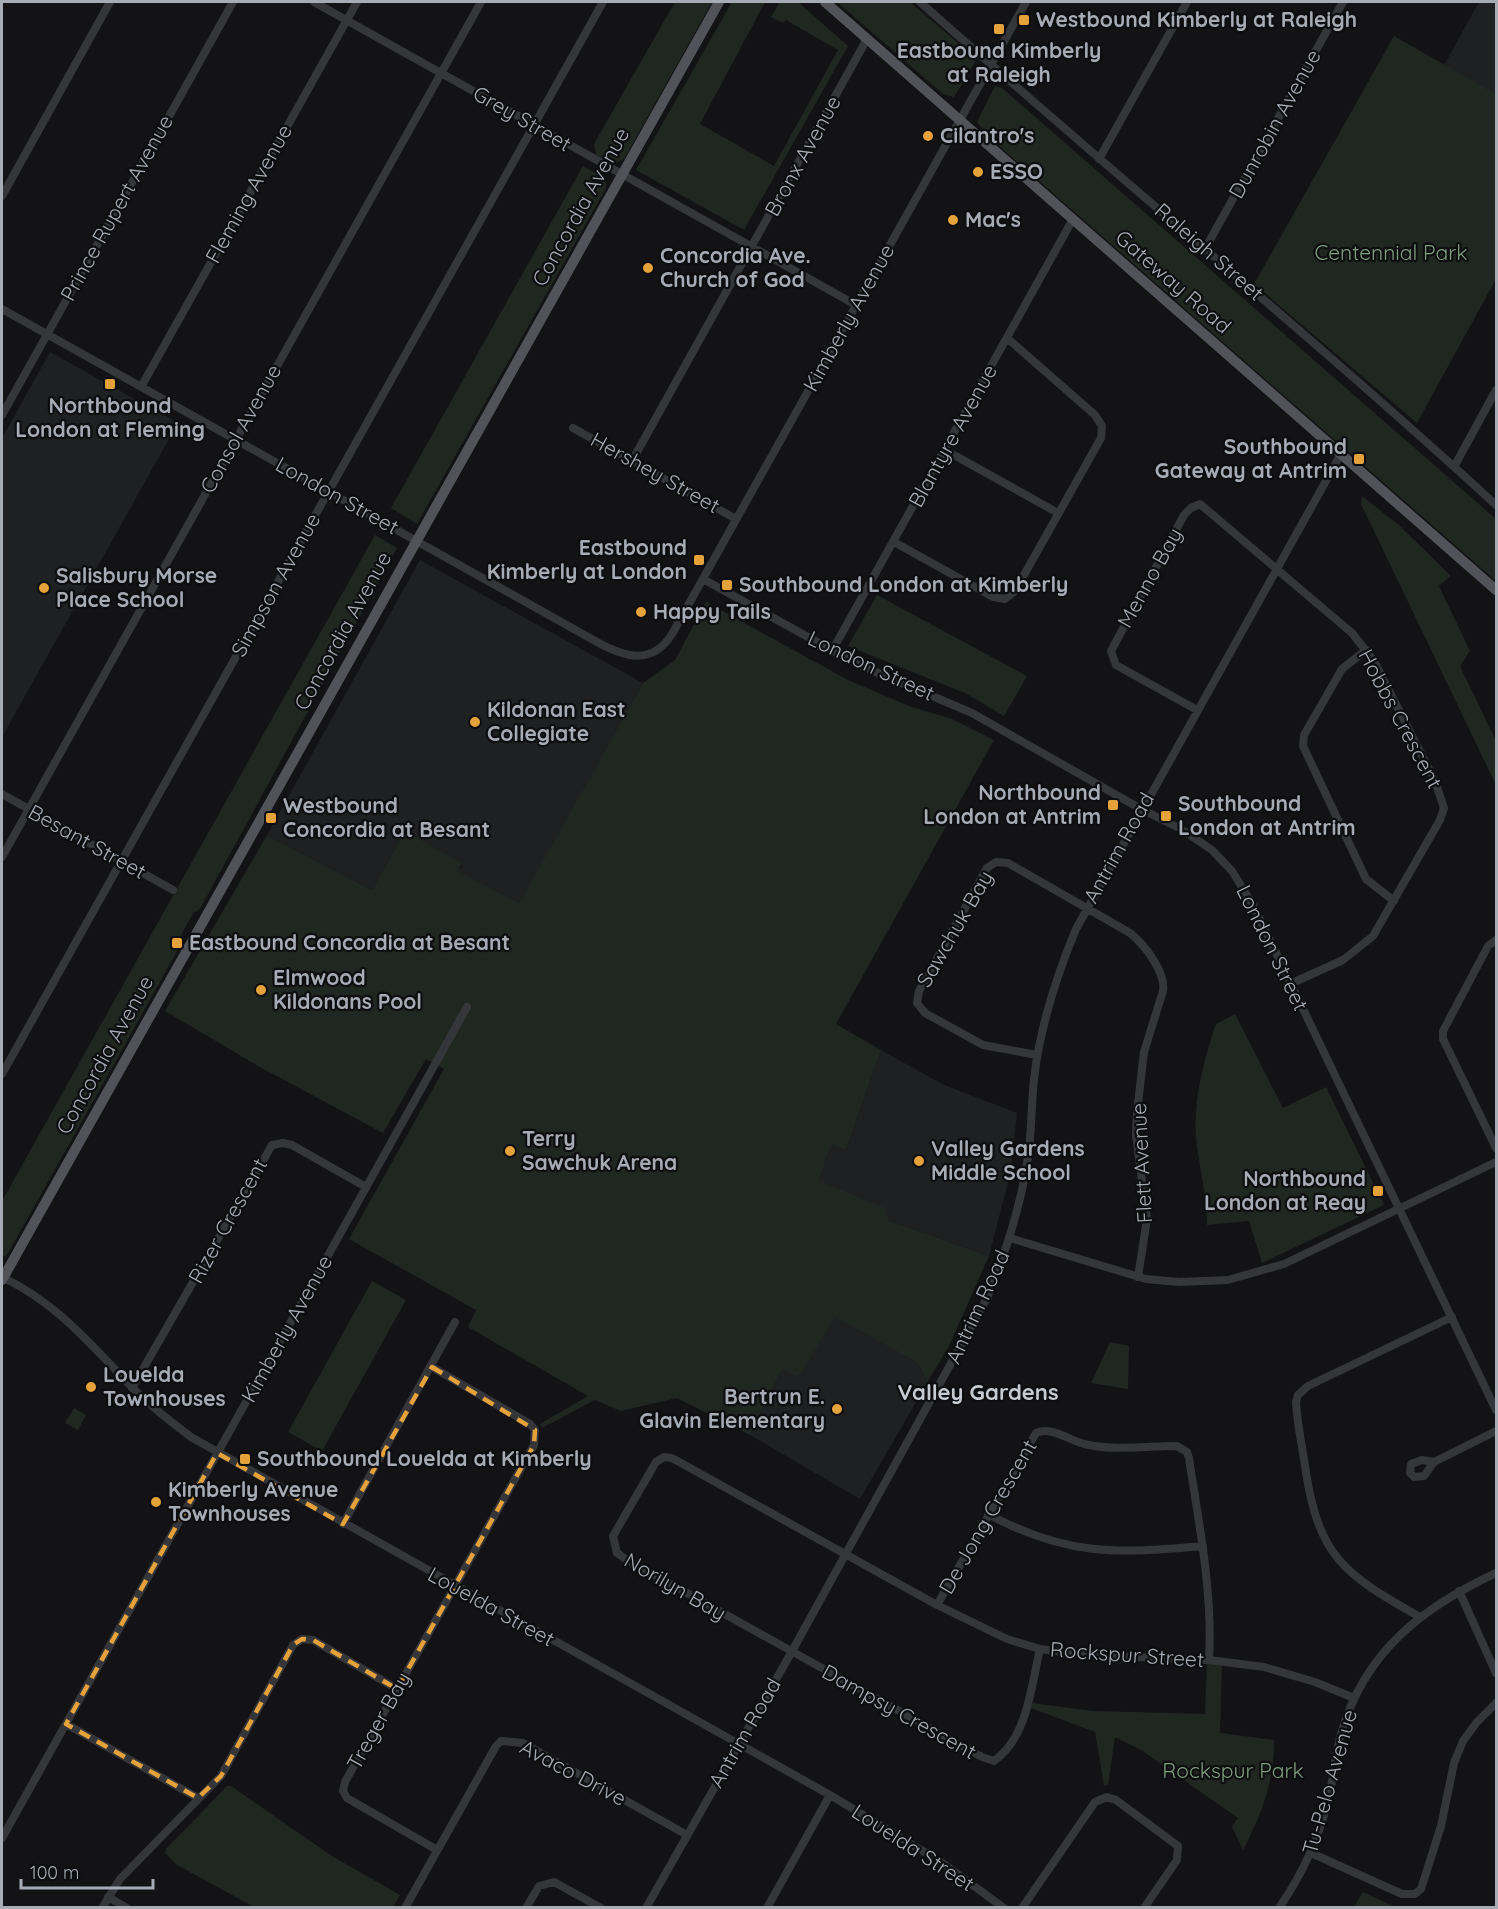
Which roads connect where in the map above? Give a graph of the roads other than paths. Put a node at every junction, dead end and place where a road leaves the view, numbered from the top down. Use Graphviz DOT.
graph roads {
  1 [pos="110,2"];
  2 [pos="233,2"];
  3 [pos="314,2"];
  4 [pos="357,2"];
  5 [pos="482,2"];
  6 [pos="603,2"];
  7 [pos="720,2"];
  8 [pos="825,2"];
  9 [pos="920,2"];
  10 [pos="1026,2"];
  11 [pos="1187,2"];
  12 [pos="1343,2"];
  13 [pos="347,20"];
  14 [pos="867,39"];
  15 [pos="990,65"];
  16 [pos="441,74"];
  17 [pos="959,120"];
  18 [pos="534,125"];
  19 [pos="1099,159"];
  20 [pos="621,175"];
  21 [pos="2,196"];
  22 [pos="1073,219"];
  23 [pos="752,247"];
  24 [pos="1206,247"];
  25 [pos="856,305"];
  26 [pos="2,309"];
  27 [pos="47,334"];
  28 [pos="1007,338"];
  29 [pos="141,387"];
  30 [pos="1497,390"];
  31 [pos="2,415"];
  32 [pos="573,428"];
  33 [pos="235,440"];
  34 [pos="945,450"];
  35 [pos="1341,454"];
  36 [pos="632,461"];
  37 [pos="1454,467"];
  38 [pos="328,493"];
  39 [pos="1497,505"];
  40 [pos="1058,513"];
  41 [pos="736,519"];
  42 [pos="416,540"];
  43 [pos="894,542"];
  44 [pos="1276,568"];
  45 [pos="704,579"];
  46 [pos="1497,590"];
  47 [pos="672,634"];
  48 [pos="1366,650"];
  49 [pos="832,651"];
  50 [pos="1197,710"];
  51 [pos="2,794"];
  52 [pos="28,809"];
  53 [pos="1141,809"];
  54 [pos="2,857"];
  55 [pos="121,861"];
  56 [pos="173,890"];
  57 [pos="1394,901"];
  58 [pos="1087,907"];
  59 [pos="1497,940"];
  60 [pos="1290,984"];
  61 [pos="467,1007"];
  62 [pos="1037,1055"];
  63 [pos="2,1074"];
  64 [pos="1497,1148"];
  65 [pos="1497,1162"];
  66 [pos="366,1187"];
  67 [pos="1400,1209"];
  68 [pos="1010,1238"];
  69 [pos="1138,1277"];
  70 [pos="2,1278"];
  71 [pos="1452,1317"];
  72 [pos="455,1322"];
  73 [pos="432,1367"];
  74 [pos="132,1388"];
  75 [pos="1497,1410"];
  76 [pos="1497,1431"];
  77 [pos="217,1453"];
  78 [pos="1434,1462"];
  79 [pos="988,1514"];
  80 [pos="343,1524"];
  81 [pos="1203,1546"];
  82 [pos="846,1553"];
  83 [pos="1497,1573"];
  84 [pos="454,1586"];
  85 [pos="1459,1591"];
  86 [pos="937,1605"];
  87 [pos="1420,1617"];
  88 [pos="1040,1648"];
  89 [pos="791,1653"];
  90 [pos="1209,1660"];
  91 [pos="1497,1673"];
  92 [pos="397,1689"];
  93 [pos="1354,1698"];
  94 [pos="1497,1703"];
  95 [pos="66,1724"];
  96 [pos="738,1743"];
  97 [pos="830,1795"];
  98 [pos="198,1798"];
  99 [pos="687,1835"];
  100 [pos="2,1838"];
  101 [pos="436,1850"];
  102 [pos="1311,1853"];
  103 [pos="108,1897"];
  104 [pos="102,1908"];
  105 [pos="127,1908"];
  106 [pos="405,1908"];
  107 [pos="526,1908"];
  108 [pos="601,1908"];
  109 [pos="646,1908"];
  110 [pos="767,1908"];
  111 [pos="1004,1908"];
  112 [pos="1022,1908"];
  113 [pos="1144,1908"];
  114 [pos="1279,1908"];
  1 -- 21 [label="street"];
  2 -- 27 [label="street, Prince Rupert Avenue"];
  3 -- 13 [label="street, Grey Street"];
  4 -- 13 [label="street, Fleming Avenue"];
  5 -- 16 [label="street, Consol Avenue"];
  6 -- 18 [label="street, Simpson Avenue"];
  7 -- 20 [label="main road, Concordia Avenue"];
  8 -- 14 [label="main road, Gateway Road"];
  9 -- 15 [label="street, Raleigh Street"];
  10 -- 15 [label="street, Kimberly Avenue"];
  11 -- 19 [label="street"];
  12 -- 24 [label="street, Dunrobin Avenue"];
  13 -- 16 [label="street, Grey Street"];
  13 -- 29 [label="street, Fleming Avenue"];
  14 -- 17 [label="main road, Gateway Road"];
  14 -- 23 [label="street, Bronx Avenue"];
  15 -- 17 [label="street, Kimberly Avenue"];
  15 -- 19 [label="street, Raleigh Street"];
  16 -- 18 [label="street, Grey Street"];
  16 -- 33 [label="street, Consol Avenue"];
  17 -- 22 [label="main road, Gateway Road"];
  17 -- 25 [label="street, Kimberly Avenue"];
  18 -- 20 [label="street, Grey Street"];
  18 -- 38 [label="street, Simpson Avenue"];
  19 -- 24 [label="street, Raleigh Street"];
  20 -- 23 [label="street, Grey Street"];
  20 -- 42 [label="main road, Concordia Avenue"];
  22 -- 28 [label="street, Blantyre Avenue"];
  22 -- 35 [label="main road, Gateway Road"];
  23 -- 25 [label="street, Grey Street"];
  23 -- 36 [label="street, Bronx Avenue"];
  24 -- 37 [label="street, Raleigh Street"];
  25 -- 41 [label="street, Kimberly Avenue"];
  26 -- 27 [label="street, London Street"];
  27 -- 29 [label="street, London Street"];
  27 -- 31 [label="street, Prince Rupert Avenue"];
  28 -- 34 [label="street, Blantyre Avenue"];
  28 -- 40 [label="street"];
  29 -- 33 [label="street, London Street"];
  30 -- 37 [label="street"];
  32 -- 36 [label="street, Hershey Street"];
  33 -- 38 [label="street, London Street"];
  33 -- 52 [label="street, Consol Avenue"];
  34 -- 40 [label="street"];
  34 -- 43 [label="street, Blantyre Avenue"];
  35 -- 44 [label="street, Antrim Road"];
  35 -- 46 [label="main road, Gateway Road"];
  36 -- 41 [label="street, Hershey Street"];
  37 -- 39 [label="street, Raleigh Street"];
  38 -- 42 [label="street, London Street"];
  38 -- 55 [label="street, Simpson Avenue"];
  40 -- 43 [label="street"];
  41 -- 45 [label="street, Kimberly Avenue"];
  42 -- 47 [label="street, London Street"];
  42 -- 70 [label="main road, Concordia Avenue"];
  43 -- 49 [label="street, Blantyre Avenue"];
  44 -- 48 [label="street, Hobbs Crescent"];
  44 -- 50 [label="street, Antrim Road"];
  44 -- 50 [label="street, Menno Bay"];
  45 -- 47 [label="street, Kimberly Avenue"];
  45 -- 49 [label="street, London Street"];
  48 -- 57 [label="street, Hobbs Crescent"];
  48 -- 57 [label="street"];
  49 -- 53 [label="street, London Street"];
  50 -- 53 [label="street, Antrim Road"];
  51 -- 52 [label="street, Besant Street"];
  52 -- 54 [label="street, Consol Avenue"];
  52 -- 55 [label="street, Besant Street"];
  53 -- 58 [label="street, Antrim Road"];
  53 -- 60 [label="street, London Street"];
  55 -- 56 [label="street, Besant Street"];
  55 -- 63 [label="street, Simpson Avenue"];
  57 -- 60 [label="street, Hobbs Crescent"];
  58 -- 62 [label="street, Antrim Road"];
  58 -- 62 [label="street, Sawchuk Bay"];
  58 -- 69 [label="street, Flett Avenue"];
  59 -- 64 [label="street"];
  60 -- 67 [label="street, London Street"];
  61 -- 66 [label="street, Kimberly Avenue"];
  62 -- 68 [label="street, Antrim Road"];
  65 -- 67 [label="street"];
  66 -- 74 [label="street, Rizer Crescent"];
  66 -- 77 [label="street, Kimberly Avenue"];
  67 -- 69 [label="street"];
  67 -- 71 [label="street, London Street"];
  68 -- 69 [label="street"];
  68 -- 82 [label="street, Antrim Road"];
  70 -- 74 [label="street, Louelda Street"];
  71 -- 75 [label="street, London Street"];
  71 -- 87 [label="street"];
  72 -- 73 [label="street"];
  73 -- 80 [label="street"];
  73 -- 84 [label="street, Treger Bay"];
  74 -- 77 [label="street, Louelda Street"];
  76 -- 78 [label="street"];
  77 -- 80 [label="street, Louelda Street"];
  77 -- 95 [label="street, Kimberly Avenue"];
  79 -- 81 [label="street"];
  79 -- 81 [label="street, De Jong Crescent"];
  79 -- 86 [label="street, De Jong Crescent"];
  80 -- 84 [label="street, Louelda Street"];
  81 -- 90 [label="street, De Jong Crescent"];
  82 -- 86 [label="street, Rockspur Street"];
  82 -- 89 [label="street, Antrim Road"];
  82 -- 89 [label="street, Norilyn Bay"];
  83 -- 85 [label="street, Tu-Pelo Avenue"];
  84 -- 92 [label="street, Treger Bay"];
  84 -- 96 [label="street, Louelda Street"];
  85 -- 87 [label="street, Tu-Pelo Avenue"];
  85 -- 91 [label="street"];
  86 -- 88 [label="street, Rockspur Street"];
  87 -- 93 [label="street, Tu-Pelo Avenue"];
  88 -- 89 [label="street, Dampsy Crescent"];
  88 -- 90 [label="street, Rockspur Street"];
  89 -- 96 [label="street, Antrim Road"];
  90 -- 93 [label="street, Rockspur Street"];
  92 -- 98 [label="street"];
  92 -- 101 [label="street, Treger Bay"];
  93 -- 102 [label="street, Tu-Pelo Avenue"];
  94 -- 102 [label="street"];
  95 -- 98 [label="street"];
  95 -- 100 [label="street, Kimberly Avenue"];
  96 -- 97 [label="street, Louelda Street"];
  96 -- 99 [label="street, Antrim Road"];
  97 -- 110 [label="street"];
  97 -- 111 [label="street, Louelda Street"];
  98 -- 103 [label="street"];
  99 -- 101 [label="street, Avaco Drive"];
  99 -- 109 [label="street, Antrim Road"];
  101 -- 106 [label="street, Avaco Drive"];
  102 -- 114 [label="street, Tu-Pelo Avenue"];
  103 -- 104 [label="street"];
  103 -- 105 [label="street"];
  107 -- 108 [label="street"];
  112 -- 113 [label="street"];
}
